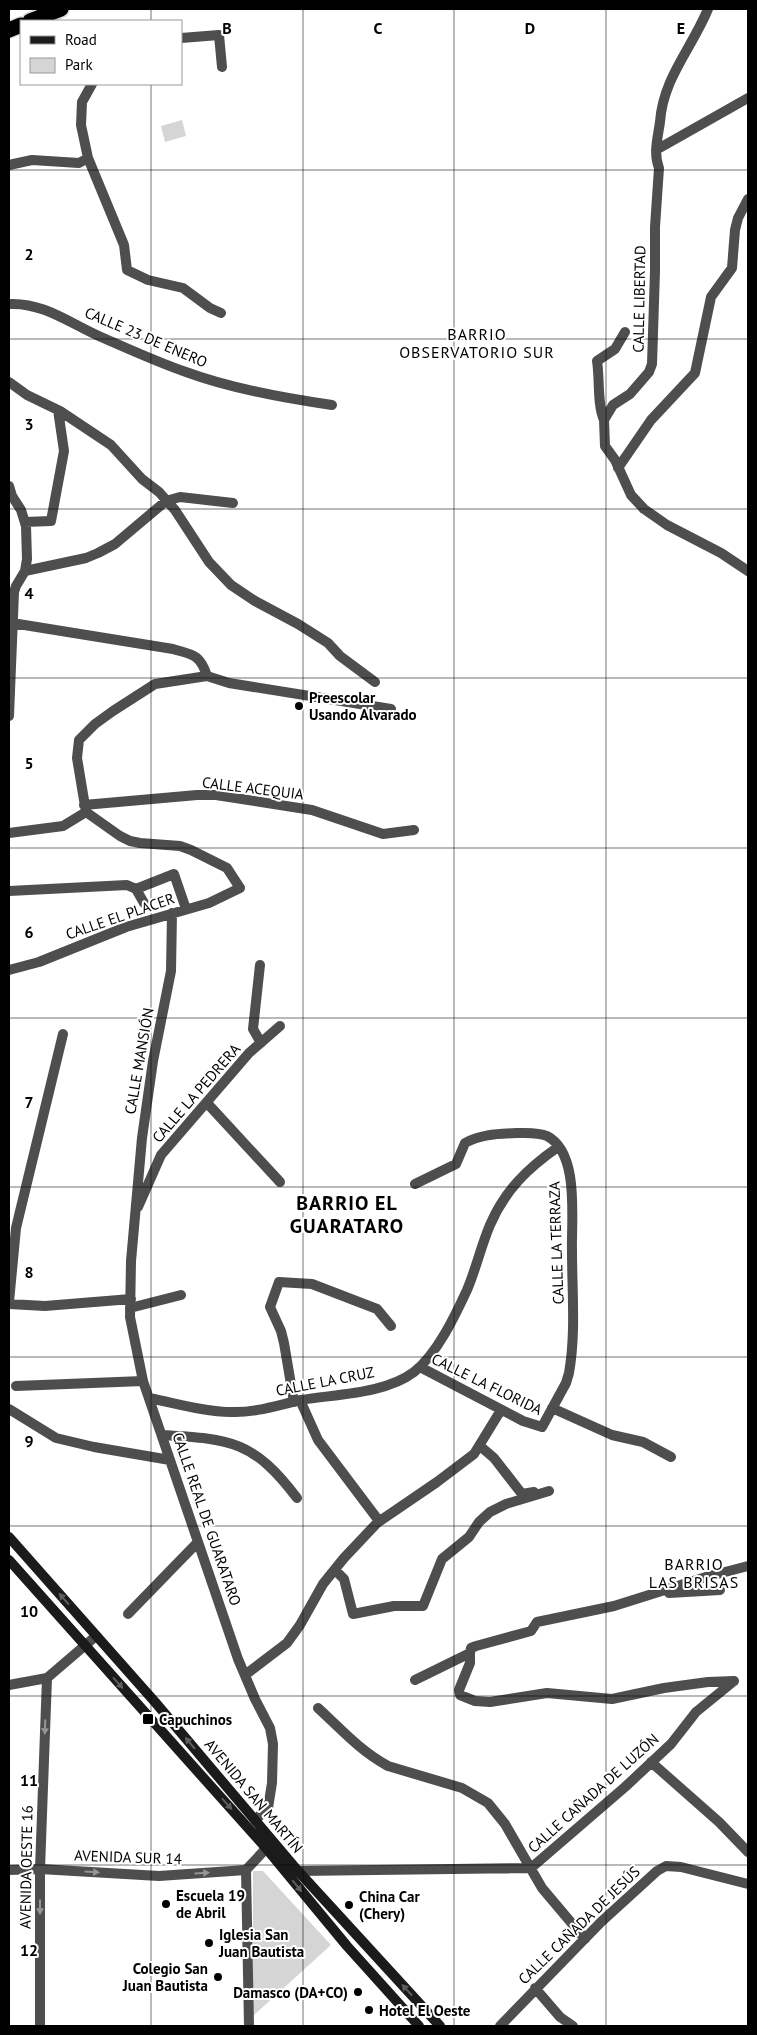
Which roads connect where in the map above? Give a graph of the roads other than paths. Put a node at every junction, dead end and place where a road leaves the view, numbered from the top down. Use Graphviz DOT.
graph roads {
  1 [pos="61,9"];
  2 [pos="708,9"];
  3 [pos="33,20"];
  4 [pos="182,38"];
  5 [pos="222,67"];
  6 [pos="91,85"];
  7 [pos="748,98"];
  8 [pos="656,150"];
  9 [pos="88,158"];
  10 [pos="9,165"];
  11 [pos="748,199"];
  12 [pos="9,304"];
  13 [pos="221,313"];
  14 [pos="625,332"];
  15 [pos="9,382"];
  16 [pos="332,405"];
  17 [pos="58,410"];
  18 [pos="604,420"];
  19 [pos="618,468"];
  20 [pos="9,486"];
  21 [pos="166,500"];
  22 [pos="233,503"];
  23 [pos="25,522"];
  24 [pos="25,571"];
  25 [pos="748,571"];
  26 [pos="10,624"];
  27 [pos="206,676"];
  28 [pos="375,682"];
  29 [pos="391,709"];
  30 [pos="9,716"];
  31 [pos="85,809"];
  32 [pos="414,830"];
  33 [pos="9,833"];
  34 [pos="136,889"];
  35 [pos="9,891"];
  36 [pos="144,902"];
  37 [pos="186,909"];
  38 [pos="172,913"];
  39 [pos="260,965"];
  40 [pos="9,970"];
  41 [pos="280,1026"];
  42 [pos="62,1034"];
  43 [pos="261,1043"];
  44 [pos="207,1103"];
  45 [pos="558,1147"];
  46 [pos="280,1182"];
  47 [pos="415,1184"];
  48 [pos="135,1215"];
  49 [pos="13,1228"];
  50 [pos="181,1295"];
  51 [pos="9,1303"];
  52 [pos="130,1303"];
  53 [pos="391,1326"];
  54 [pos="420,1367"];
  55 [pos="143,1381"];
  56 [pos="16,1386"];
  57 [pos="149,1398"];
  58 [pos="297,1401"];
  59 [pos="552,1408"];
  60 [pos="9,1409"];
  61 [pos="501,1410"];
  62 [pos="542,1427"];
  63 [pos="163,1435"];
  64 [pos="480,1446"];
  65 [pos="671,1457"];
  66 [pos="170,1460"];
  67 [pos="297,1498"];
  68 [pos="379,1521"];
  69 [pos="9,1537"];
  70 [pos="198,1542"];
  71 [pos="9,1560"];
  72 [pos="748,1566"];
  73 [pos="335,1570"];
  74 [pos="720,1590"];
  75 [pos="658,1593"];
  76 [pos="128,1614"];
  77 [pos="96,1636"];
  78 [pos="85,1647"];
  79 [pos="470,1653"];
  80 [pos="245,1675"];
  81 [pos="47,1678"];
  82 [pos="415,1680"];
  83 [pos="9,1685"];
  84 [pos="318,1708"];
  85 [pos="652,1762"];
  86 [pos="255,1820"];
  87 [pos="269,1845"];
  88 [pos="748,1852"];
  89 [pos="531,1868"];
  90 [pos="40,1869"];
  91 [pos="9,1870"];
  92 [pos="246,1870"];
  93 [pos="298,1872"];
  94 [pos="748,1884"];
  95 [pos="584,1939"];
  96 [pos="535,1988"];
  97 [pos="40,2026"];
  98 [pos="249,2026"];
  99 [pos="419,2026"];
  100 [pos="440,2026"];
  101 [pos="500,2026"];
  102 [pos="574,2026"];
  1 -- 3 [label="highway"];
  2 -- 8 [label="street, CALLE LIBERTAD"];
  4 -- 5 [label="street"];
  6 -- 9 [label="street"];
  7 -- 8 [label="street"];
  8 -- 18 [label="street, CALLE LIBERTAD"];
  9 -- 10 [label="street"];
  9 -- 13 [label="street"];
  11 -- 19 [label="street"];
  12 -- 16 [label="street, CALLE 23 DE ENERO"];
  14 -- 18 [label="street"];
  15 -- 17 [label="street"];
  17 -- 21 [label="street"];
  17 -- 23 [label="street"];
  18 -- 19 [label="street"];
  19 -- 25 [label="street"];
  20 -- 23 [label="street"];
  21 -- 22 [label="street"];
  21 -- 24 [label="street"];
  21 -- 28 [label="street"];
  23 -- 24 [label="street"];
  24 -- 26 [label="street"];
  26 -- 27 [label="street"];
  26 -- 30 [label="street"];
  27 -- 29 [label="street"];
  27 -- 31 [label="street"];
  31 -- 32 [label="street, CALLE ACEQUIA"];
  31 -- 33 [label="street"];
  31 -- 37 [label="street, CALLE EL PLACER"];
  34 -- 35 [label="street"];
  34 -- 36 [label="street"];
  34 -- 37 [label="street"];
  37 -- 38 [label="street, CALLE EL PLACER"];
  38 -- 40 [label="street, CALLE EL PLACER"];
  38 -- 48 [label="street, CALLE MANSIÓN"];
  39 -- 43 [label="street"];
  41 -- 43 [label="street, CALLE LA PEDRERA"];
  42 -- 49 [label="street"];
  43 -- 44 [label="street, CALLE LA PEDRERA"];
  44 -- 46 [label="street"];
  44 -- 48 [label="street, CALLE LA PEDRERA"];
  45 -- 47 [label="street"];
  45 -- 54 [label="street, CALLE LA CRUZ"];
  45 -- 59 [label="street, CALLE LA TERRAZA"];
  48 -- 52 [label="street, CALLE REAL DE GUARATARO"];
  49 -- 51 [label="street"];
  50 -- 52 [label="street"];
  51 -- 52 [label="street"];
  52 -- 55 [label="street, CALLE REAL DE GUARATARO"];
  53 -- 58 [label="street"];
  54 -- 58 [label="street, CALLE LA CRUZ"];
  54 -- 61 [label="street, CALLE LA FLORIDA"];
  55 -- 56 [label="street"];
  55 -- 57 [label="street, CALLE REAL DE GUARATARO"];
  57 -- 58 [label="street, CALLE LA CRUZ"];
  57 -- 63 [label="street, CALLE REAL DE GUARATARO"];
  58 -- 68 [label="street"];
  59 -- 62 [label="street, CALLE LA TERRAZA"];
  59 -- 65 [label="street"];
  60 -- 66 [label="street"];
  61 -- 62 [label="street, CALLE LA FLORIDA"];
  61 -- 64 [label="street"];
  63 -- 66 [label="street, CALLE REAL DE GUARATARO"];
  63 -- 67 [label="street"];
  64 -- 68 [label="street"];
  64 -- 73 [label="street"];
  66 -- 70 [label="street, CALLE REAL DE GUARATARO"];
  68 -- 73 [label="street"];
  77 -- 69 [label="main road, AVENIDA SAN MARTÍN, one-way"];
  70 -- 76 [label="street"];
  70 -- 80 [label="street, CALLE REAL DE GUARATARO"];
  71 -- 78 [label="main road, AVENIDA SAN MARTÍN"];
  72 -- 75 [label="street"];
  73 -- 80 [label="street"];
  74 -- 75 [label="street"];
  75 -- 79 [label="street"];
  77 -- 78 [label="street"];
  86 -- 77 [label="main road, AVENIDA SAN MARTÍN, one-way"];
  78 -- 81 [label="street"];
  78 -- 87 [label="main road, AVENIDA SAN MARTÍN, one-way"];
  79 -- 82 [label="street"];
  79 -- 85 [label="street, CALLE CAÑADA DE LUZÓN"];
  80 -- 86 [label="street, CALLE REAL DE GUARATARO"];
  81 -- 83 [label="street"];
  81 -- 90 [label="street, AVENIDA OESTE 16, one-way"];
  84 -- 89 [label="street"];
  85 -- 88 [label="street"];
  85 -- 89 [label="street, CALLE CAÑADA DE LUZÓN"];
  86 -- 87 [label="main road, AVENIDA SAN MARTÍN"];
  87 -- 92 [label="street"];
  87 -- 93 [label="main road, AVENIDA SAN MARTÍN"];
  87 -- 99 [label="main road, AVENIDA SAN MARTÍN, one-way"];
  89 -- 93 [label="street, CALLE CAÑADA DE LUZÓN"];
  89 -- 95 [label="street"];
  90 -- 91 [label="street, AVENIDA SUR 14"];
  90 -- 92 [label="street, AVENIDA SUR 14, one-way"];
  90 -- 97 [label="street, AVENIDA OESTE 16, one-way"];
  92 -- 98 [label="street"];
  100 -- 93 [label="main road, AVENIDA SAN MARTÍN, one-way"];
  94 -- 95 [label="street, CALLE CAÑADA DE JESÚS"];
  95 -- 96 [label="street, CALLE CAÑADA DE JESÚS"];
  96 -- 101 [label="street, CALLE CAÑADA DE JESÚS"];
  96 -- 102 [label="street"];
}
